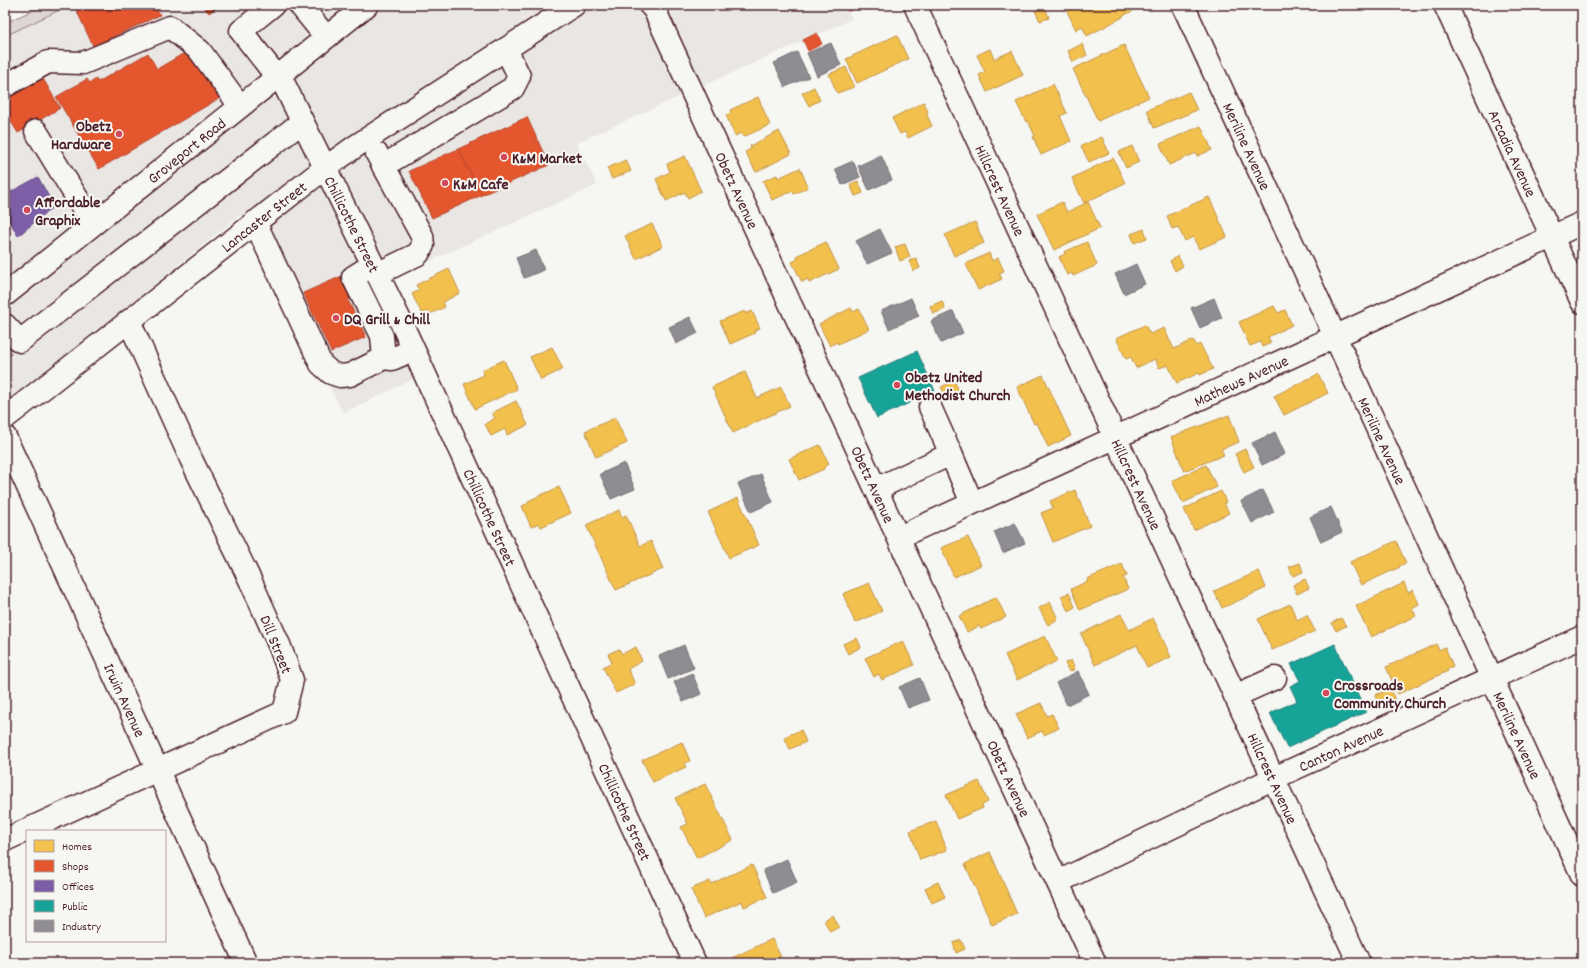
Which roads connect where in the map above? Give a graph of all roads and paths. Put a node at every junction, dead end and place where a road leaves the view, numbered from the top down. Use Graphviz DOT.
graph roads {
  1 [pos="274,5"];
  2 [pos="300,5"];
  3 [pos="367,5"];
  4 [pos="574,5"];
  5 [pos="650,5"];
  6 [pos="915,5"];
  7 [pos="1183,5"];
  8 [pos="1444,5"];
  9 [pos="326,37"];
  10 [pos="506,49"];
  11 [pos="278,76"];
  12 [pos="5,86"];
  13 [pos="240,106"];
  14 [pos="302,122"];
  15 [pos="36,131"];
  16 [pos="368,138"];
  17 [pos="384,166"];
  18 [pos="325,168"];
  19 [pos="256,222"];
  20 [pos="1582,223"];
  21 [pos="93,224"];
  22 [pos="1552,237"];
  23 [pos="374,269"];
  24 [pos="6,291"];
  25 [pos="1582,302"];
  26 [pos="129,321"];
  27 [pos="5,325"];
  28 [pos="1335,336"];
  29 [pos="413,350"];
  30 [pos="384,358"];
  31 [pos="930,407"];
  32 [pos="5,418"];
  33 [pos="5,437"];
  34 [pos="1117,438"];
  35 [pos="950,454"];
  36 [pos="876,488"];
  37 [pos="972,503"];
  38 [pos="899,537"];
  39 [pos="1582,637"];
  40 [pos="1275,678"];
  41 [pos="1492,679"];
  42 [pos="1235,696"];
  43 [pos="158,770"];
  44 [pos="1272,779"];
  45 [pos="26,830"];
  46 [pos="27,830"];
  47 [pos="5,840"];
  48 [pos="1582,875"];
  49 [pos="1058,882"];
  50 [pos="246,963"];
  51 [pos="695,963"];
  52 [pos="1095,963"];
  53 [pos="1359,963"];
  1 -- 11 [label="street, Chillicothe Street"];
  2 -- 9 [label="street"];
  3 -- 9 [label="street, Groveport Road"];
  4 -- 10 [label="street, Lancaster Street"];
  5 -- 36 [label="street, Obetz Avenue"];
  6 -- 34 [label="street, Hillcrest Avenue"];
  7 -- 28 [label="street, Meriline Avenue"];
  8 -- 22 [label="street, Arcadia Avenue"];
  9 -- 11 [label="street, Groveport Road"];
  10 -- 16 [label="street, Lancaster Street"];
  10 -- 17 [label="street"];
  11 -- 13 [label="street, Groveport Road"];
  11 -- 14 [label="street, Chillicothe Street"];
  12 -- 13 [label="street"];
  13 -- 21 [label="street, Groveport Road"];
  14 -- 18 [label="street, Chillicothe Street"];
  14 -- 27 [label="street"];
  15 -- 21 [label="street"];
  16 -- 17 [label="street"];
  16 -- 18 [label="street, Lancaster Street"];
  17 -- 23 [label="street"];
  18 -- 19 [label="street, Lancaster Street"];
  18 -- 23 [label="street, Chillicothe Street"];
  19 -- 26 [label="street, Lancaster Street"];
  19 -- 30 [label="street"];
  20 -- 22 [label="street, Mathews Avenue"];
  21 -- 24 [label="street, Groveport Road"];
  22 -- 25 [label="street, Arcadia Avenue"];
  22 -- 28 [label="street, Mathews Avenue"];
  23 -- 29 [label="street, Chillicothe Street"];
  23 -- 30 [label="street"];
  26 -- 32 [label="street, Lancaster Street"];
  26 -- 43 [label="street, Dill Street"];
  28 -- 34 [label="street, Mathews Avenue"];
  28 -- 41 [label="street, Meriline Avenue"];
  29 -- 30 [label="street"];
  29 -- 51 [label="street, Chillicothe Street"];
  31 -- 35 [label="street"];
  33 -- 43 [label="street, Irwin Avenue"];
  34 -- 37 [label="street, Mathews Avenue"];
  34 -- 42 [label="street, Hillcrest Avenue"];
  35 -- 36 [label="street"];
  35 -- 37 [label="street"];
  36 -- 38 [label="street, Obetz Avenue"];
  37 -- 38 [label="street, Mathews Avenue"];
  38 -- 49 [label="street, Obetz Avenue"];
  39 -- 41 [label="street, Canton Avenue"];
  40 -- 42 [label="street"];
  41 -- 44 [label="street, Canton Avenue"];
  41 -- 48 [label="street, Meriline Avenue"];
  42 -- 44 [label="street, Hillcrest Avenue"];
  43 -- 46 [label="street, Dill Street"];
  43 -- 50 [label="street, Irwin Avenue"];
  44 -- 49 [label="street, Canton Avenue"];
  44 -- 53 [label="street, Hillcrest Avenue"];
  45 -- 47 [label="street, Dill Street"];
  49 -- 52 [label="street, Obetz Avenue"];
}
